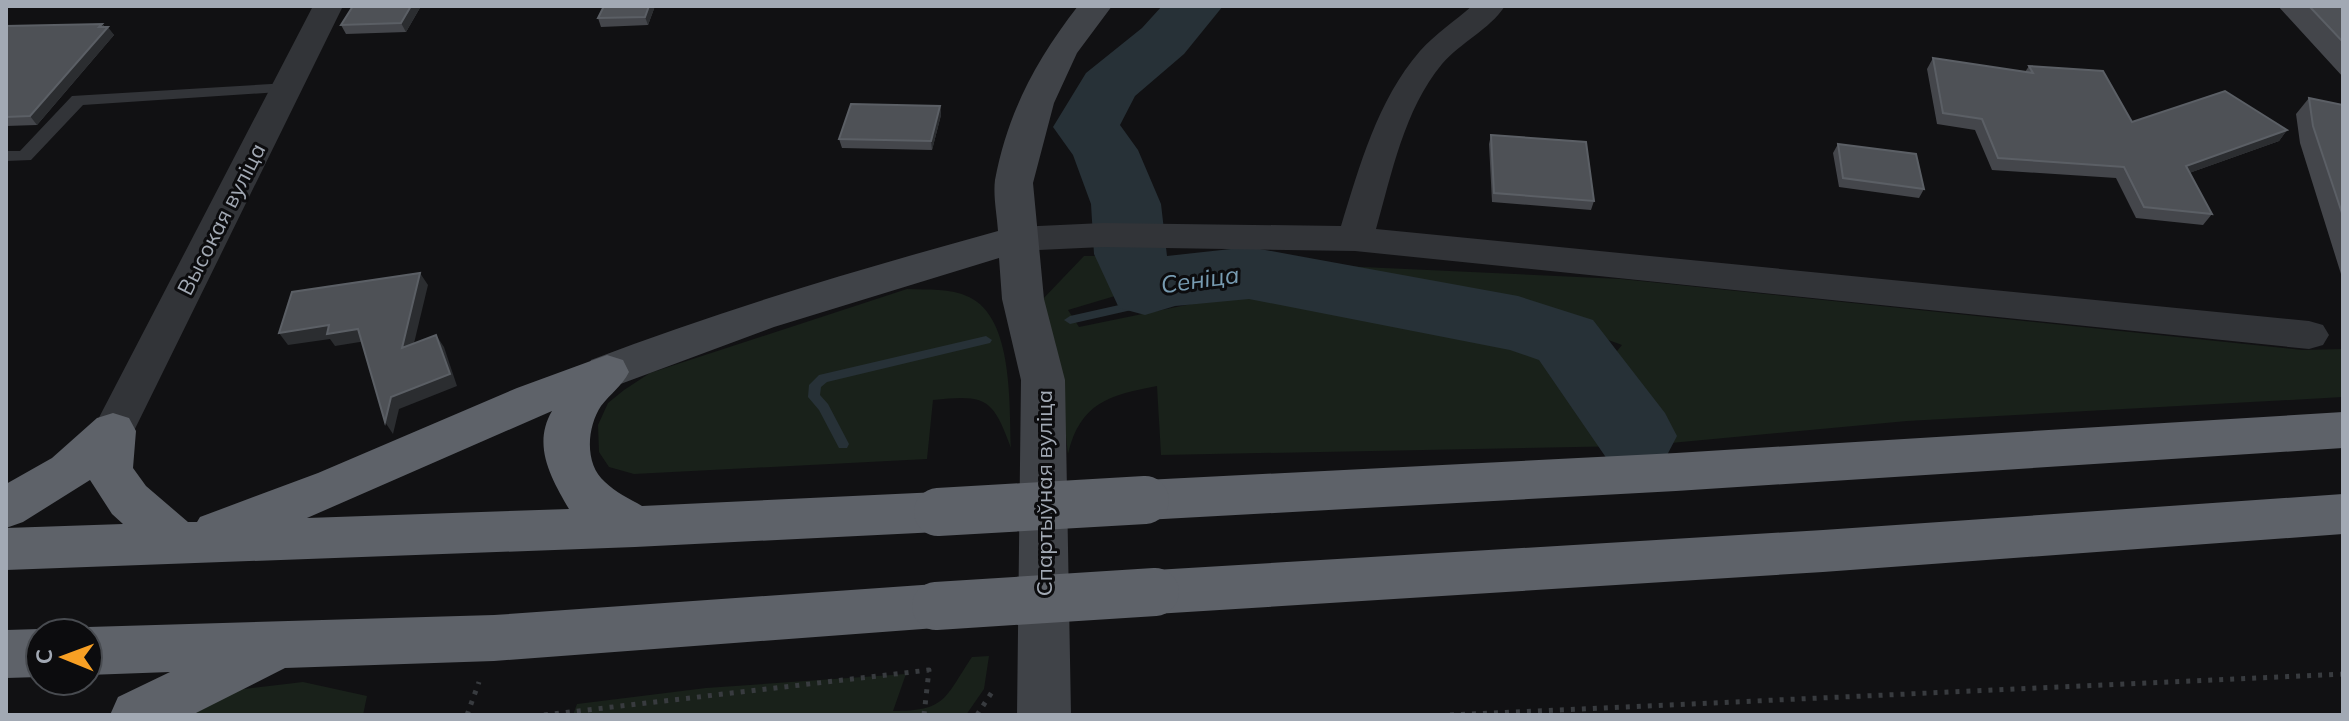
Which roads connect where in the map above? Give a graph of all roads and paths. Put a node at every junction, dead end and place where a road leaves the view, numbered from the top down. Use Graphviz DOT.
graph roads {
  1 [pos="328,6"];
  2 [pos="1095,6"];
  3 [pos="1490,6"];
  4 [pos="288,88"];
  5 [pos="6,156"];
  6 [pos="1017,239"];
  7 [pos="1355,239"];
  8 [pos="2309,335"];
  9 [pos="607,372"];
  10 [pos="2343,430"];
  11 [pos="113,431"];
  12 [pos="6,508"];
  13 [pos="2343,514"];
  14 [pos="635,527"];
  15 [pos="180,545"];
  16 [pos="6,549"];
  17 [pos="283,643"];
  18 [pos="104,650"];
  19 [pos="2343,674"];
  20 [pos="995,687"];
  21 [pos="137,715"];
  22 [pos="544,715"];
  23 [pos="924,715"];
  24 [pos="977,715"];
  25 [pos="1044,715"];
  26 [pos="1450,715"];
  1 -- 4 [label="street, Высокая вуліца"];
  2 -- 6 [label="street, Спартыўная вуліца"];
  3 -- 7 [label="street"];
  4 -- 5 [label="lane"];
  4 -- 11 [label="street, Высокая вуліца"];
  6 -- 7 [label="street"];
  6 -- 9 [label="street"];
  6 -- 25 [label="street, Спартыўная вуліца"];
  7 -- 8 [label="street"];
  9 -- 14 [label="highway"];
  9 -- 15 [label="highway"];
  10 -- 14 [label="highway, bridge"];
  11 -- 12 [label="highway"];
  11 -- 15 [label="highway"];
  13 -- 17 [label="highway, bridge"];
  14 -- 15 [label="highway"];
  15 -- 16 [label="highway"];
  17 -- 18 [label="highway"];
  17 -- 21 [label="highway"];
  19 -- 26 [label="path"];
  20 -- 24 [label="path"];
  22 -- 23 [label="path"];
}
